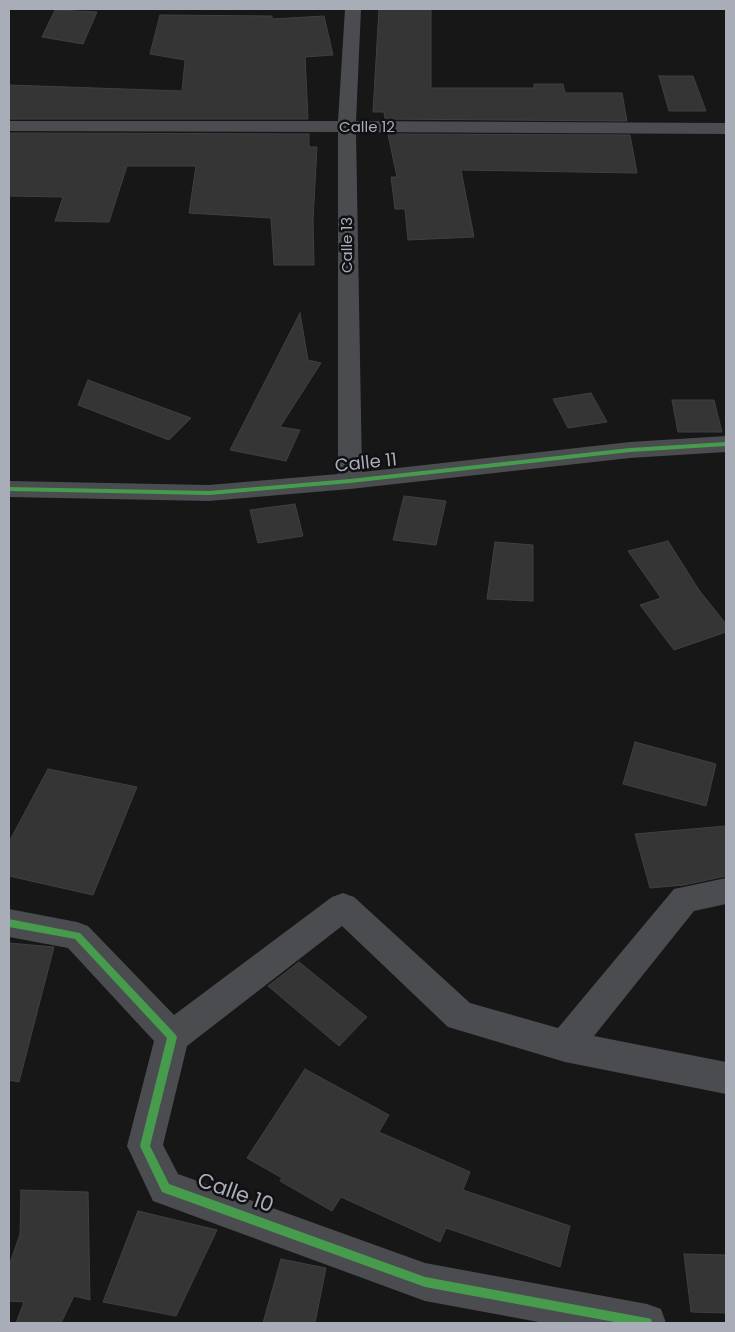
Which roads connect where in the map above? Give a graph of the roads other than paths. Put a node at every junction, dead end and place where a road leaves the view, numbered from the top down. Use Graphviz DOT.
graph roads {
  1 [pos="354,9"];
  2 [pos="9,126"];
  3 [pos="347,128"];
  4 [pos="726,128"];
  5 [pos="726,444"];
  6 [pos="350,481"];
  7 [pos="9,489"];
  8 [pos="726,891"];
  9 [pos="9,923"];
  10 [pos="172,1037"];
  11 [pos="565,1046"];
  12 [pos="726,1078"];
  13 [pos="647,1323"];
  1 -- 3 [label="street, Calle 13"];
  2 -- 3 [label="street, Calle 12"];
  3 -- 4 [label="street, Calle 12"];
  3 -- 6 [label="street, Calle 13"];
  5 -- 6 [label="street, Calle 11"];
  6 -- 7 [label="street, Calle 11"];
  8 -- 11 [label="street"];
  9 -- 10 [label="street"];
  10 -- 11 [label="street"];
  10 -- 13 [label="street, Calle 10"];
  11 -- 12 [label="street"];
}
